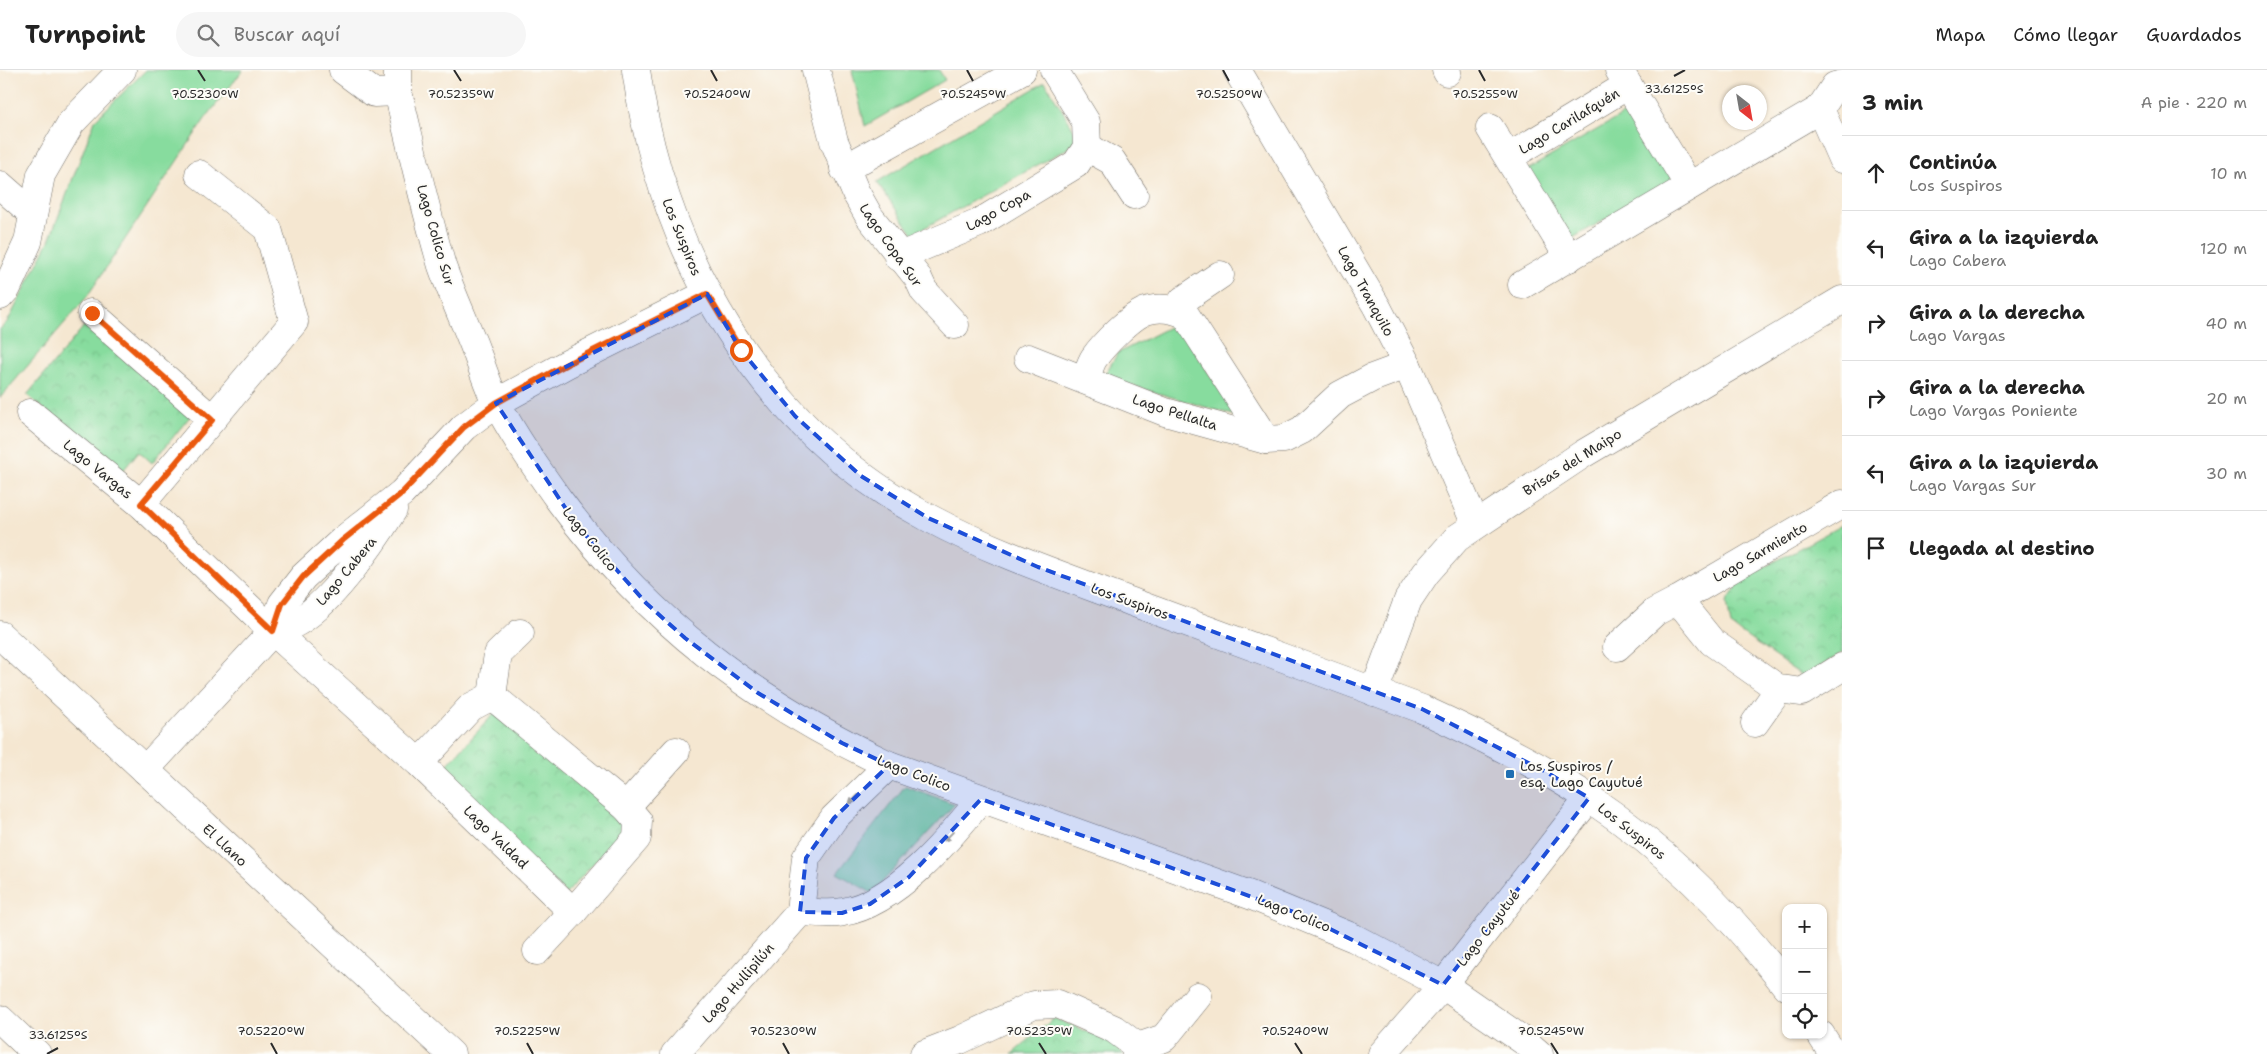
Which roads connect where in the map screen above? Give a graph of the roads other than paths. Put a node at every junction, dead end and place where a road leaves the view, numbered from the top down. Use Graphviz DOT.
graph roads {
  1 [pos="122,70"];
  2 [pos="343,70"];
  3 [pos="636,70"];
  4 [pos="816,70"];
  5 [pos="1022,70"];
  6 [pos="1054,70"];
  7 [pos="1237,70"];
  8 [pos="1624,77"];
  9 [pos="1834,80"];
  10 [pos="398,81"];
  11 [pos="1820,109"];
  12 [pos="1490,128"];
  13 [pos="1087,147"];
  14 [pos="1509,157"];
  15 [pos="1842,158"];
  16 [pos="844,169"];
  17 [pos="198,174"];
  18 [pos="0,185"];
  19 [pos="1689,186"];
  20 [pos="1134,195"];
  21 [pos="33,214"];
  22 [pos="898,256"];
  23 [pos="1569,258"];
  24 [pos="1220,275"];
  25 [pos="1522,285"];
  26 [pos="707,294"];
  27 [pos="0,296"];
  28 [pos="1842,300"];
  29 [pos="1176,310"];
  30 [pos="92,313"];
  31 [pos="956,325"];
  32 [pos="1028,358"];
  33 [pos="1407,365"];
  34 [pos="1085,380"];
  35 [pos="496,403"];
  36 [pos="30,413"];
  37 [pos="212,420"];
  38 [pos="1266,440"];
  39 [pos="141,504"];
  40 [pos="1842,504"];
  41 [pos="1475,523"];
  42 [pos="1678,600"];
  43 [pos="273,631"];
  44 [pos="520,633"];
  45 [pos="0,635"];
  46 [pos="1616,647"];
  47 [pos="1842,667"];
  48 [pos="1779,689"];
  49 [pos="1374,692"];
  50 [pos="492,696"];
  51 [pos="1755,723"];
  52 [pos="676,751"];
  53 [pos="419,763"];
  54 [pos="889,765"];
  55 [pos="145,770"];
  56 [pos="1589,798"];
  57 [pos="981,799"];
  58 [pos="626,807"];
  59 [pos="573,912"];
  60 [pos="800,912"];
  61 [pos="538,951"];
  62 [pos="1782,981"];
  63 [pos="1443,985"];
  64 [pos="1198,996"];
  65 [pos="0,1020"];
  66 [pos="1824,1039"];
  67 [pos="1137,1051"];
  68 [pos="37,1054"];
  69 [pos="451,1054"];
  70 [pos="675,1054"];
  71 [pos="924,1054"];
  72 [pos="1382,1054"];
  73 [pos="1539,1054"];
  74 [pos="1833,1054"];
  1 -- 21 [label="street"];
  2 -- 10 [label="street, Lago Colico Sur"];
  3 -- 26 [label="street, Los Suspiros"];
  4 -- 16 [label="street, Lago Copa Sur"];
  5 -- 16 [label="street"];
  6 -- 13 [label="street"];
  7 -- 33 [label="street, Lago Tranquilo"];
  8 -- 14 [label="street, Lago Carilafquén"];
  8 -- 19 [label="street, Lago Carilafquén"];
  9 -- 11 [label="street"];
  10 -- 35 [label="street, Lago Colico Sur"];
  11 -- 15 [label="street"];
  11 -- 19 [label="street"];
  12 -- 14 [label="street, Lago Carilafquén"];
  13 -- 20 [label="street"];
  13 -- 22 [label="street, Lago Copa"];
  14 -- 23 [label="street, Lago Carilafquén"];
  16 -- 22 [label="street, Lago Copa Sur"];
  17 -- 37 [label="street"];
  18 -- 21 [label="street"];
  19 -- 23 [label="street"];
  21 -- 27 [label="street"];
  22 -- 31 [label="street, Lago Copa Sur"];
  23 -- 25 [label="street"];
  24 -- 29 [label="street"];
  26 -- 35 [label="street, Lago Cabera"];
  26 -- 49 [label="street, Los Suspiros"];
  28 -- 41 [label="street, Brisas del Maipo"];
  29 -- 34 [label="street"];
  29 -- 38 [label="street"];
  30 -- 37 [label="street"];
  32 -- 34 [label="street, Lago Pellalta"];
  33 -- 38 [label="street, Lago Pellalta"];
  33 -- 41 [label="street, Lago Tranquilo"];
  34 -- 38 [label="street, Lago Pellalta"];
  35 -- 43 [label="street, Lago Cabera"];
  35 -- 54 [label="street, Lago Colico"];
  36 -- 39 [label="street, Lago Vargas"];
  37 -- 39 [label="street"];
  39 -- 43 [label="street, Lago Vargas"];
  40 -- 42 [label="street, Lago Sarmiento"];
  41 -- 49 [label="street, Brisas del Maipo"];
  42 -- 46 [label="street, Lago Sarmiento"];
  42 -- 48 [label="street"];
  43 -- 53 [label="street, Lago Yaldad"];
  43 -- 55 [label="street, Lago Cabera"];
  44 -- 50 [label="street"];
  45 -- 55 [label="street, El Llano"];
  47 -- 48 [label="street"];
  48 -- 51 [label="street"];
  49 -- 56 [label="street, Los Suspiros"];
  50 -- 53 [label="street"];
  50 -- 58 [label="street"];
  52 -- 58 [label="street"];
  53 -- 59 [label="street, Lago Yaldad"];
  54 -- 57 [label="street, Lago Colico"];
  54 -- 60 [label="street, one-way"];
  55 -- 69 [label="street, El Llano"];
  56 -- 62 [label="street, Los Suspiros"];
  56 -- 63 [label="street, Lago Cayutué"];
  57 -- 60 [label="street, one-way"];
  57 -- 63 [label="street, Lago Colico"];
  58 -- 59 [label="street"];
  59 -- 61 [label="street"];
  60 -- 70 [label="street, Lago Hullipilún"];
  63 -- 72 [label="street, Lago Cayutué"];
  63 -- 73 [label="street, Lago Colico"];
  64 -- 67 [label="street"];
  65 -- 68 [label="street"];
  66 -- 74 [label="street"];
  67 -- 71 [label="street"];
}
